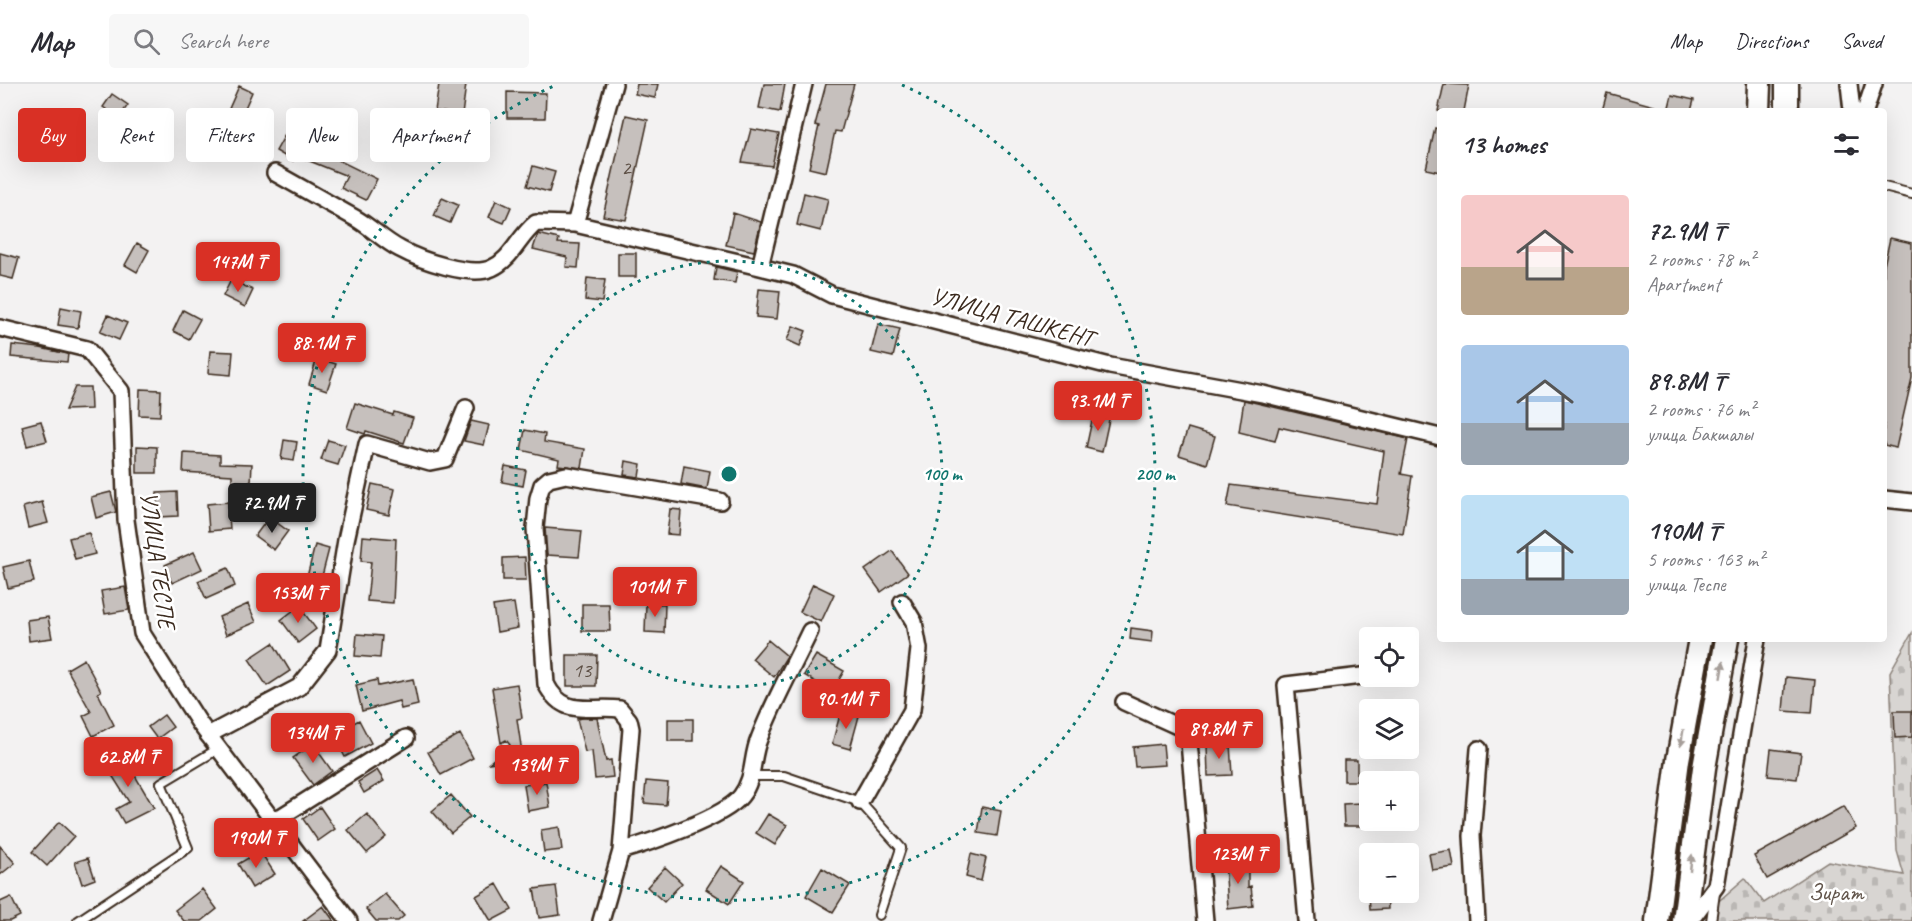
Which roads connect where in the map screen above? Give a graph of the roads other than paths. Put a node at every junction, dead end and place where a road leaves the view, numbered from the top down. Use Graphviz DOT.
graph roads {
  1 [pos="614,84"];
  2 [pos="804,84"];
  3 [pos="1759,84"];
  4 [pos="1787,84"];
  5 [pos="1849,84"];
  6 [pos="1874,84"];
  7 [pos="1758,108"];
  8 [pos="1787,108"];
  9 [pos="1852,108"];
  10 [pos="1866,108"];
  11 [pos="275,173"];
  12 [pos="1887,188"];
  13 [pos="1912,194"];
  14 [pos="576,224"];
  15 [pos="760,267"];
  16 [pos="0,328"];
  17 [pos="466,408"];
  18 [pos="1437,436"];
  19 [pos="1887,499"];
  20 [pos="720,501"];
  21 [pos="1912,502"];
  22 [pos="902,602"];
  23 [pos="810,631"];
  24 [pos="1699,642"];
  25 [pos="1726,642"];
  26 [pos="1757,642"];
  27 [pos="1359,676"];
  28 [pos="1124,702"];
  29 [pos="208,735"];
  30 [pos="406,738"];
  31 [pos="218,748"];
  32 [pos="1479,749"];
  33 [pos="752,776"];
  34 [pos="860,802"];
  35 [pos="274,821"];
  36 [pos="621,851"];
  37 [pos="1716,886"];
  38 [pos="879,915"];
  39 [pos="78,921"];
  40 [pos="349,921"];
  41 [pos="601,921"];
  42 [pos="1205,921"];
  43 [pos="1307,921"];
  44 [pos="1478,921"];
  45 [pos="1657,921"];
  46 [pos="1684,921"];
  47 [pos="1690,921"];
  48 [pos="1711,921"];
  1 -- 14 [label="street"];
  2 -- 15 [label="street"];
  3 -- 7 [label="main road"];
  4 -- 8 [label="main road"];
  5 -- 9 [label="street"];
  6 -- 10 [label="street"];
  11 -- 14 [label="street, УЛИЦА ТАШКЕНТ"];
  12 -- 13 [label="lane"];
  14 -- 15 [label="street, УЛИЦА ТАШКЕНТ"];
  15 -- 18 [label="street, УЛИЦА ТАШКЕНТ"];
  16 -- 29 [label="street, УЛИЦА ТЕСПЕ"];
  17 -- 29 [label="street"];
  19 -- 21 [label="street"];
  20 -- 36 [label="street"];
  22 -- 34 [label="street"];
  23 -- 33 [label="street"];
  24 -- 45 [label="main road, one-way"];
  46 -- 25 [label="main road, one-way"];
  26 -- 37 [label="street"];
  27 -- 43 [label="street"];
  28 -- 42 [label="street"];
  29 -- 31 [label="street, УЛИЦА ТЕСПЕ"];
  30 -- 35 [label="street"];
  31 -- 35 [label="street, УЛИЦА ТЕСПЕ"];
  31 -- 39 [label="lane"];
  32 -- 44 [label="street"];
  33 -- 34 [label="lane"];
  33 -- 36 [label="street"];
  34 -- 38 [label="lane"];
  35 -- 40 [label="street, УЛИЦА ТЕСПЕ"];
  36 -- 41 [label="street"];
  37 -- 47 [label="street"];
  37 -- 48 [label="lane"];
}
